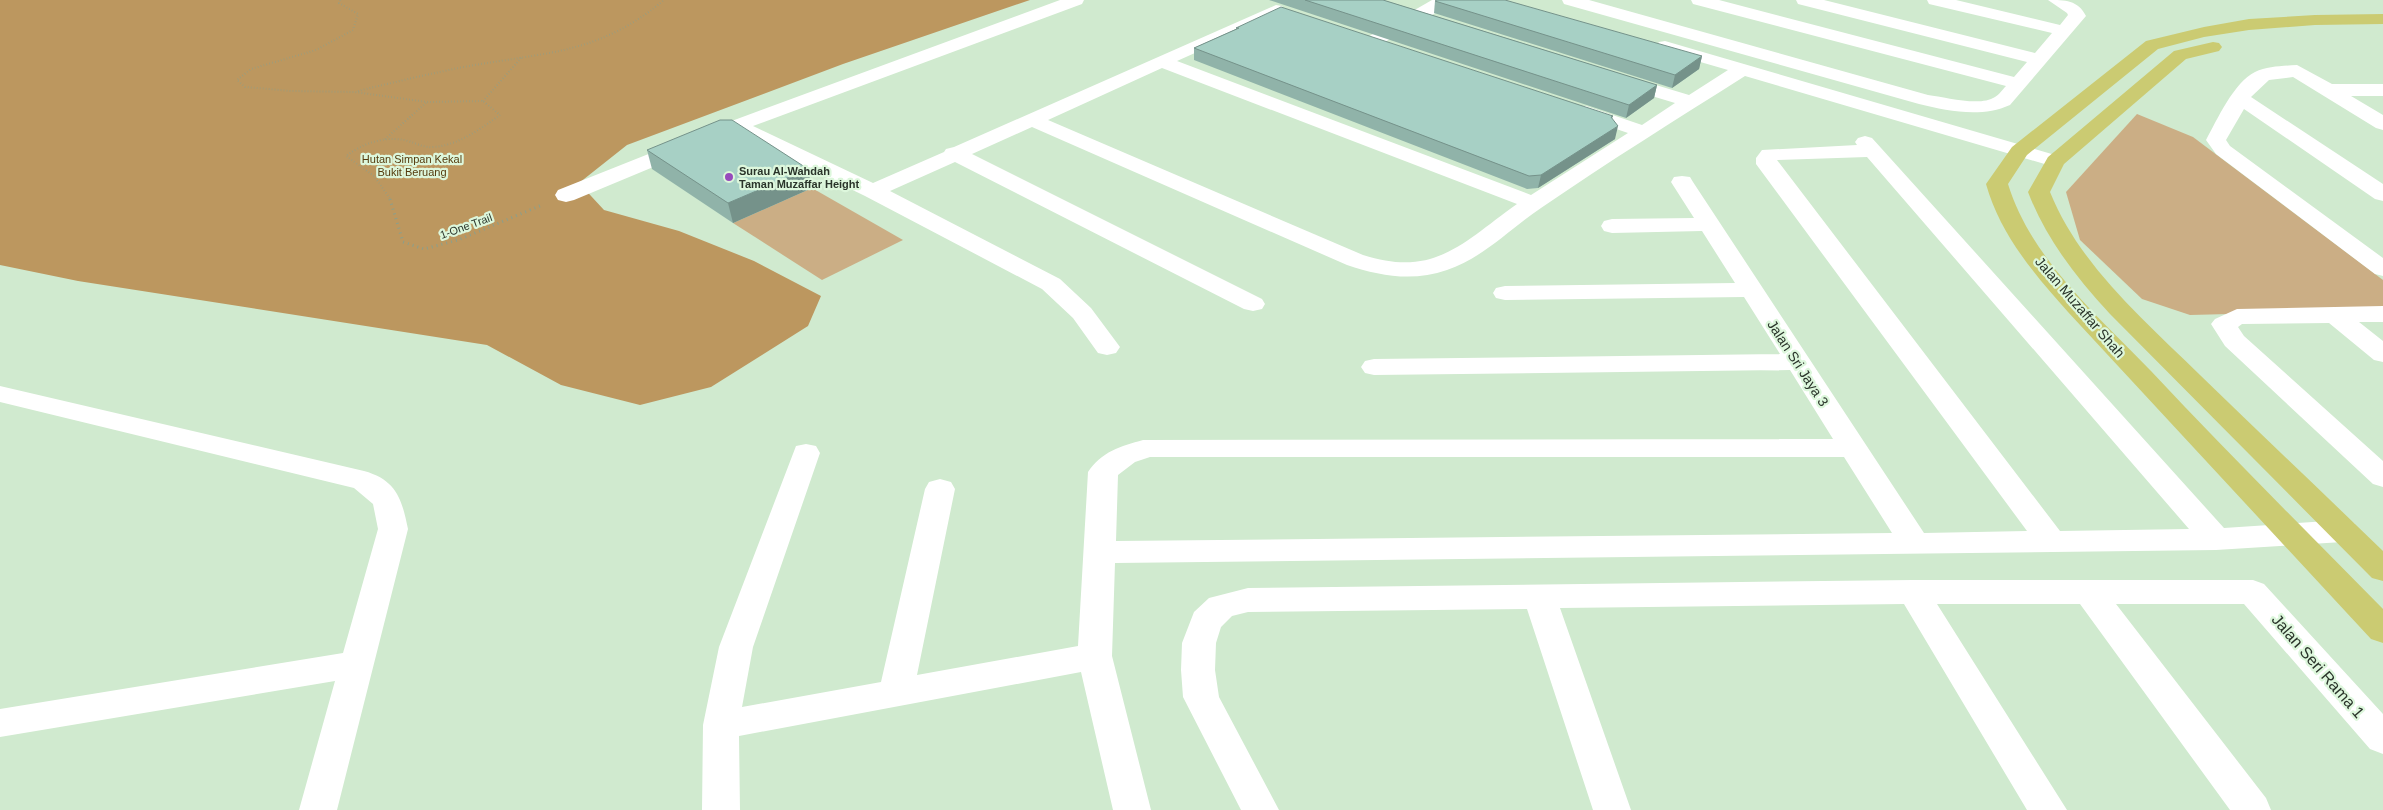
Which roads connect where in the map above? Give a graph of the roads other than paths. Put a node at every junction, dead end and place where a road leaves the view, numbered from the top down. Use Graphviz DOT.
graph roads {
  1 [pos="1076,0"];
  2 [pos="1570,0"];
  3 [pos="1699,0"];
  4 [pos="1757,0"];
  5 [pos="1804,0"];
  6 [pos="1935,0"];
  7 [pos="2056,0"];
  8 [pos="1255,2"];
  9 [pos="1438,4"];
  10 [pos="1398,10"];
  11 [pos="1742,11"];
  12 [pos="1417,16"];
  13 [pos="2383,19"];
  14 [pos="1436,22"];
  15 [pos="2383,30"];
  16 [pos="2065,31"];
  17 [pos="1703,37"];
  18 [pos="1647,41"];
  19 [pos="1391,48"];
  20 [pos="2038,59"];
  21 [pos="1160,61"];
  22 [pos="1788,61"];
  23 [pos="1743,69"];
  24 [pos="1820,70"];
  25 [pos="1606,76"];
  26 [pos="1769,77"];
  27 [pos="2016,83"];
  28 [pos="1801,86"];
  29 [pos="2328,90"];
  30 [pos="2383,90"];
  31 [pos="2240,98"];
  32 [pos="1691,102"];
  33 [pos="1560,104"];
  34 [pos="1032,120"];
  35 [pos="2383,124"];
  36 [pos="736,126"];
  37 [pos="1644,132"];
  38 [pos="2019,151"];
  39 [pos="954,154"];
  40 [pos="2055,161"];
  41 [pos="1682,182"];
  42 [pos="873,191"];
  43 [pos="2383,194"];
  44 [pos="566,195"];
  45 [pos="1533,203"];
  46 [pos="1709,224"];
  47 [pos="1612,226"];
  48 [pos="2383,269"];
  49 [pos="1751,290"];
  50 [pos="1505,293"];
  51 [pos="1253,304"];
  52 [pos="2383,314"];
  53 [pos="2335,315"];
  54 [pos="1107,347"];
  55 [pos="2383,354"];
  56 [pos="1798,362"];
  57 [pos="1374,367"];
  58 [pos="0,394"];
  59 [pos="1853,448"];
  60 [pos="806,453"];
  61 [pos="2383,478"];
  62 [pos="940,489"];
  63 [pos="2343,530"];
  64 [pos="2290,534"];
  65 [pos="2216,539"];
  66 [pos="2051,541"];
  67 [pos="1915,544"];
  68 [pos="1098,552"];
  69 [pos="2383,570"];
  70 [pos="1913,592"];
  71 [pos="2089,592"];
  72 [pos="1540,598"];
  73 [pos="2383,630"];
  74 [pos="1095,656"];
  75 [pos="357,664"];
  76 [pos="896,692"];
  77 [pos="0,723"];
  78 [pos="721,725"];
  79 [pos="2383,739"];
  80 [pos="318,810"];
  81 [pos="721,810"];
  82 [pos="1132,810"];
  83 [pos="1260,810"];
  84 [pos="1612,810"];
  85 [pos="2048,810"];
  86 [pos="2252,810"];
  1 -- 36 [label="street"];
  2 -- 17 [label="street"];
  3 -- 11 [label="street"];
  4 -- 11 [label="street"];
  5 -- 20 [label="street"];
  6 -- 16 [label="street"];
  7 -- 16 [label="street"];
  8 -- 21 [label="street"];
  9 -- 12 [label="street"];
  10 -- 12 [label="street"];
  11 -- 17 [label="street"];
  11 -- 27 [label="street"];
  12 -- 14 [label="street"];
  12 -- 19 [label="street"];
  13 -- 38 [label="main road, Jalan Muzaffar Shah"];
  15 -- 40 [label="main road, Jalan Muzaffar Shah"];
  16 -- 20 [label="street"];
  17 -- 22 [label="street"];
  18 -- 23 [label="street"];
  20 -- 27 [label="street"];
  21 -- 34 [label="street"];
  21 -- 45 [label="street"];
  22 -- 24 [label="street"];
  22 -- 26 [label="street"];
  23 -- 26 [label="street"];
  23 -- 32 [label="street"];
  24 -- 27 [label="street"];
  24 -- 28 [label="street"];
  25 -- 32 [label="street"];
  26 -- 28 [label="street"];
  28 -- 38 [label="street"];
  29 -- 30 [label="street"];
  29 -- 31 [label="street"];
  29 -- 35 [label="street"];
  31 -- 43 [label="street"];
  31 -- 48 [label="street"];
  32 -- 37 [label="street"];
  33 -- 37 [label="street"];
  34 -- 39 [label="street"];
  34 -- 45 [label="street"];
  36 -- 42 [label="street"];
  36 -- 44 [label="street"];
  37 -- 45 [label="street"];
  38 -- 40 [label="street"];
  38 -- 64 [label="main road, Jalan Muzaffar Shah"];
  39 -- 42 [label="street"];
  39 -- 51 [label="street"];
  40 -- 63 [label="main road, Jalan Muzaffar Shah"];
  41 -- 46 [label="street, Jalan Sri Jaya 3"];
  42 -- 54 [label="street"];
  46 -- 47 [label="street"];
  46 -- 49 [label="street, Jalan Sri Jaya 3"];
  49 -- 50 [label="street"];
  49 -- 56 [label="street, Jalan Sri Jaya 3"];
  52 -- 53 [label="street"];
  53 -- 55 [label="street"];
  53 -- 61 [label="street"];
  56 -- 57 [label="street"];
  56 -- 59 [label="street, Jalan Sri Jaya 3"];
  58 -- 75 [label="street"];
  59 -- 67 [label="street, Jalan Sri Jaya 3"];
  59 -- 68 [label="street"];
  60 -- 78 [label="street"];
  62 -- 76 [label="street"];
  63 -- 64 [label="street"];
  63 -- 69 [label="main road, Jalan Muzaffar Shah"];
  64 -- 65 [label="street"];
  64 -- 73 [label="main road, Jalan Muzaffar Shah"];
  65 -- 66 [label="street"];
  65 -- 66 [label="street"];
  66 -- 67 [label="street"];
  67 -- 68 [label="street"];
  68 -- 74 [label="street"];
  70 -- 71 [label="street"];
  70 -- 72 [label="street"];
  70 -- 85 [label="street"];
  71 -- 79 [label="street, Jalan Seri Rama 1"];
  71 -- 86 [label="street"];
  72 -- 83 [label="street"];
  72 -- 84 [label="street"];
  74 -- 76 [label="street"];
  74 -- 82 [label="street"];
  75 -- 77 [label="street"];
  75 -- 80 [label="street"];
  76 -- 78 [label="street"];
  78 -- 81 [label="street"];
}
